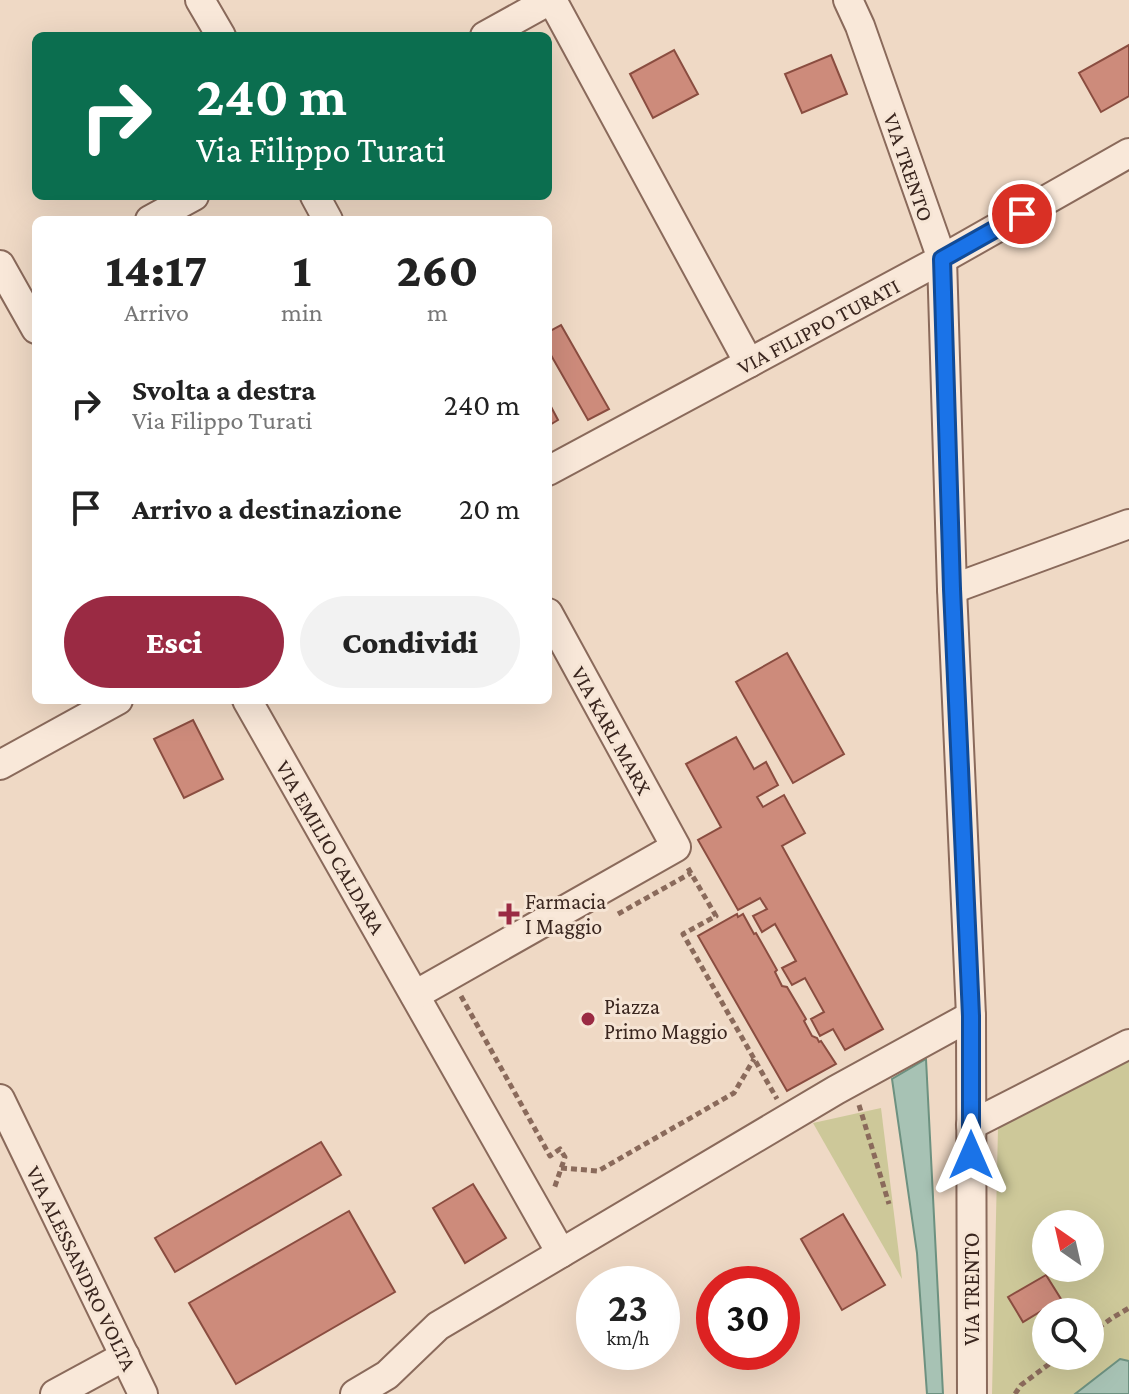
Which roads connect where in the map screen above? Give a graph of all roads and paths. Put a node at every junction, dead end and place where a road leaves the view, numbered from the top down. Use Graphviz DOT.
graph roads {
  1 [pos="200,0"];
  2 [pos="551,0"];
  3 [pos="848,0"];
  4 [pos="219,32"];
  5 [pos="492,32"];
  6 [pos="1129,153"];
  7 [pos="187,200"];
  8 [pos="157,216"];
  9 [pos="942,259"];
  10 [pos="0,265"];
  11 [pos="17,292"];
  12 [pos="32,321"];
  13 [pos="749,363"];
  14 [pos="552,469"];
  15 [pos="1129,524"];
  16 [pos="952,589"];
  17 [pos="552,620"];
  18 [pos="111,704"];
  19 [pos="249,704"];
  20 [pos="0,765"];
  21 [pos="676,847"];
  22 [pos="449,975"];
  23 [pos="415,995"];
  24 [pos="971,1016"];
  25 [pos="1129,1044"];
  26 [pos="754,1059"];
  27 [pos="0,1099"];
  28 [pos="779,1103"];
  29 [pos="861,1112"];
  30 [pos="971,1125"];
  31 [pos="561,1168"];
  32 [pos="889,1204"];
  33 [pos="537,1210"];
  34 [pos="561,1253"];
  35 [pos="1129,1308"];
  36 [pos="1104,1324"];
  37 [pos="125,1356"];
  38 [pos="1041,1370"];
  39 [pos="360,1393"];
  40 [pos="55,1394"];
  41 [pos="143,1394"];
  42 [pos="972,1394"];
  43 [pos="1015,1394"];
  1 -- 4 [label="street"];
  2 -- 5 [label="street"];
  2 -- 13 [label="street"];
  3 -- 9 [label="street, VIA TRENTO"];
  6 -- 9 [label="street, VIA FILIPPO TURATI"];
  7 -- 8 [label="street"];
  9 -- 13 [label="street, VIA FILIPPO TURATI"];
  9 -- 16 [label="street, VIA TRENTO"];
  10 -- 11 [label="street"];
  11 -- 12 [label="street"];
  13 -- 14 [label="street, VIA FILIPPO TURATI"];
  15 -- 16 [label="street"];
  16 -- 24 [label="street, VIA TRENTO"];
  17 -- 21 [label="street, VIA KARL MARX"];
  18 -- 20 [label="street"];
  19 -- 23 [label="street, VIA EMILIO CALDARA"];
  21 -- 22 [label="street"];
  21 -- 26 [label="path"];
  22 -- 23 [label="street"];
  22 -- 31 [label="path"];
  23 -- 33 [label="street"];
  24 -- 30 [label="street, VIA TRENTO"];
  24 -- 34 [label="street"];
  25 -- 30 [label="street"];
  26 -- 28 [label="path"];
  26 -- 31 [label="path"];
  27 -- 37 [label="street, VIA ALESSANDRO VOLTA"];
  29 -- 32 [label="path"];
  30 -- 42 [label="street, VIA TRENTO"];
  31 -- 33 [label="path"];
  33 -- 34 [label="street"];
  34 -- 39 [label="street"];
  35 -- 36 [label="path"];
  37 -- 40 [label="street"];
  37 -- 41 [label="street, VIA ALESSANDRO VOLTA"];
  38 -- 43 [label="path"];
}
